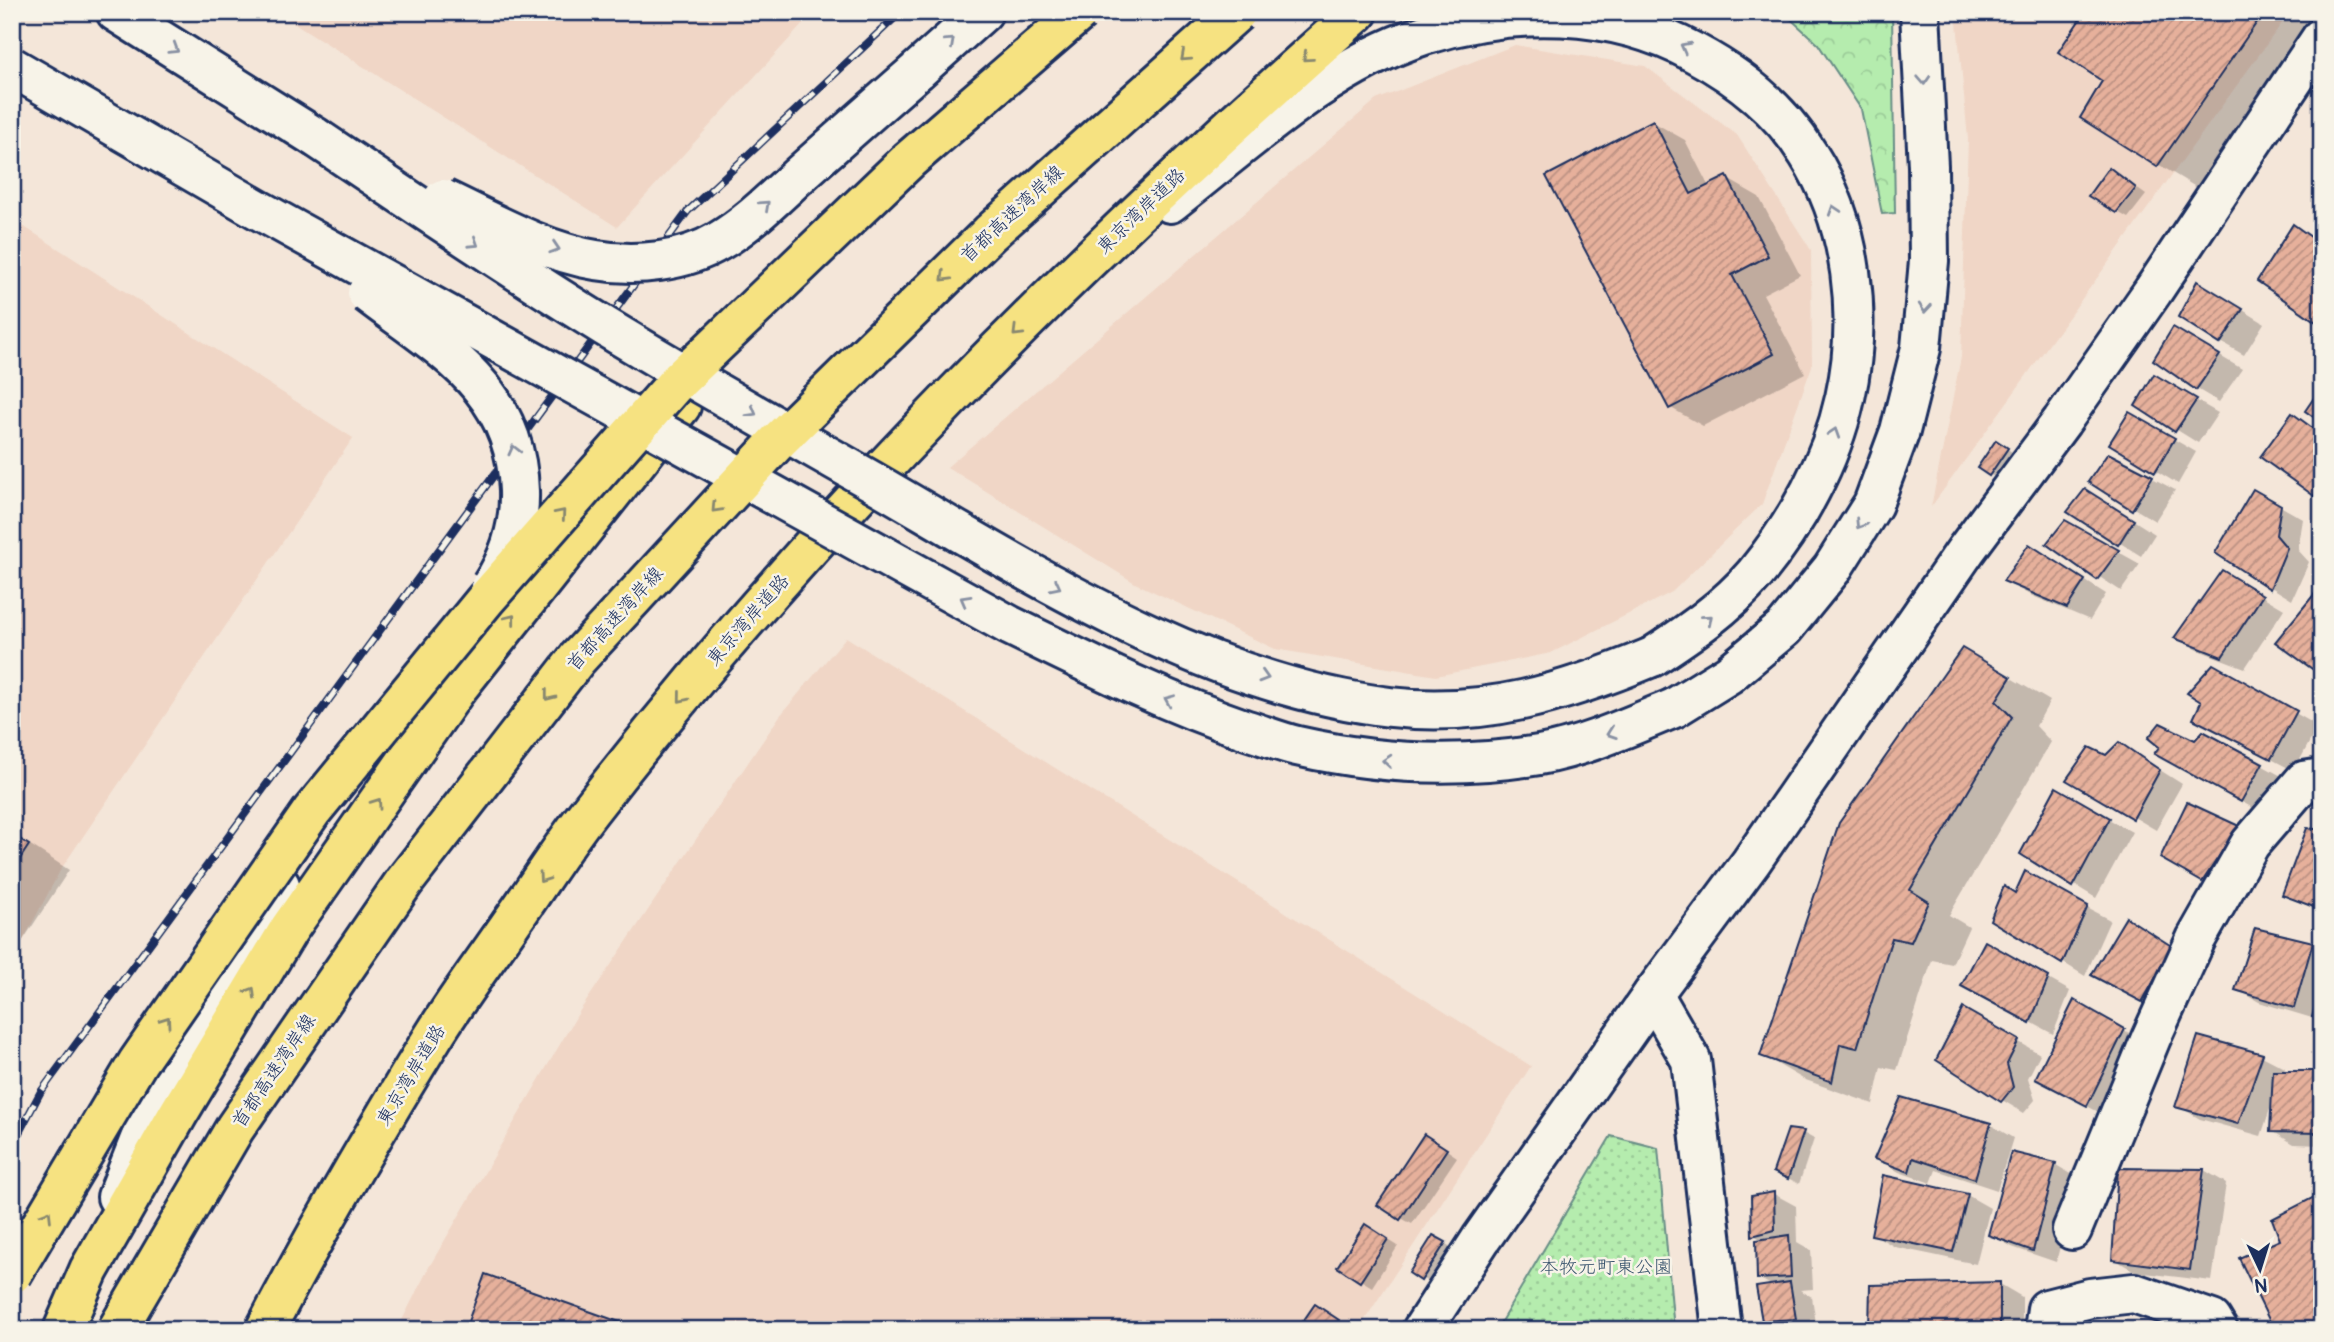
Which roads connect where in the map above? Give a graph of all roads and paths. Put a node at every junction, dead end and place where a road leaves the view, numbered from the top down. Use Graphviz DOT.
graph roads {
  1 [pos="116,12"];
  2 [pos="983,12"];
  3 [pos="1054,12"];
  4 [pos="1080,12"];
  5 [pos="1237,12"];
  6 [pos="1358,12"];
  7 [pos="1920,12"];
  8 [pos="2322,37"];
  9 [pos="12,67"];
  10 [pos="315,137"];
  11 [pos="257,209"];
  12 [pos="1056,293"];
  13 [pos="2322,778"];
  14 [pos="1653,994"];
  15 [pos="2072,1230"];
  16 [pos="89,1270"];
  17 [pos="12,1274"];
  18 [pos="63,1330"];
  19 [pos="117,1330"];
  20 [pos="264,1330"];
  21 [pos="1422,1330"];
  22 [pos="1723,1330"];
  23 [pos="2044,1330"];
  24 [pos="2218,1330"];
  1 -- 10 [label="street, one-way"];
  10 -- 2 [label="street, one-way, bridge"];
  16 -- 3 [label="highway, one-way"];
  17 -- 4 [label="highway, one-way, bridge"];
  5 -- 19 [label="highway, 首都高速湾岸線, one-way, bridge"];
  6 -- 12 [label="highway, 東京湾岸道路, one-way"];
  7 -- 11 [label="street, one-way, bridge"];
  8 -- 14 [label="street"];
  9 -- 11 [label="street, bridge"];
  10 -- 12 [label="street, one-way, bridge"];
  16 -- 11 [label="street, one-way, bridge"];
  12 -- 20 [label="highway, 東京湾岸道路, one-way"];
  13 -- 15 [label="street"];
  14 -- 21 [label="street"];
  14 -- 22 [label="street"];
  16 -- 18 [label="highway"];
  23 -- 24 [label="street"];
}
